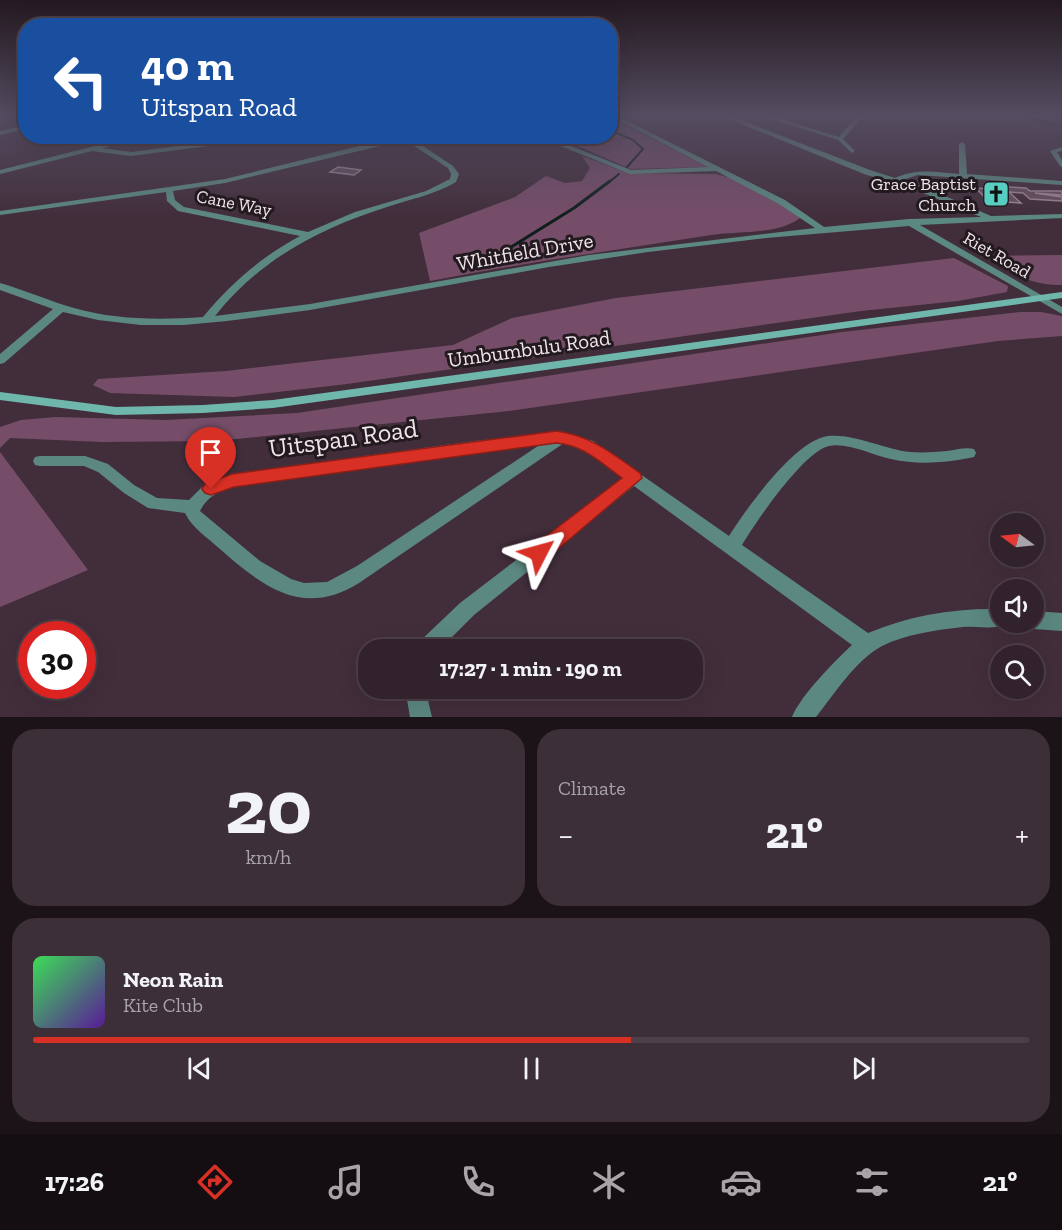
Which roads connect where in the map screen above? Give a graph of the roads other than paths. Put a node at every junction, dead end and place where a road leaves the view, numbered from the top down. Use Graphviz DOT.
graph roads {
  1 [pos="91,149"];
  2 [pos="96,149"];
  3 [pos="168,149"];
  4 [pos="354,149"];
  5 [pos="424,149"];
  6 [pos="573,149"];
  7 [pos="678,149"];
  8 [pos="810,149"];
  9 [pos="962,149"];
  10 [pos="1061,149"];
  11 [pos="1062,165"];
  12 [pos="717,169"];
  13 [pos="0,172"];
  14 [pos="963,176"];
  15 [pos="897,180"];
  16 [pos="1062,183"];
  17 [pos="169,190"];
  18 [pos="0,213"];
  19 [pos="1062,216"];
  20 [pos="990,218"];
  21 [pos="908,222"];
  22 [pos="820,228"];
  23 [pos="305,234"];
  24 [pos="0,286"];
  25 [pos="1062,295"];
  26 [pos="1039,298"];
  27 [pos="61,308"];
  28 [pos="1062,311"];
  29 [pos="206,320"];
  30 [pos="0,360"];
  31 [pos="0,396"];
  32 [pos="562,437"];
  33 [pos="969,453"];
  34 [pos="40,461"];
  35 [pos="634,478"];
  36 [pos="193,507"];
  37 [pos="731,548"];
  38 [pos="990,617"];
  39 [pos="1044,621"];
  40 [pos="1062,622"];
  41 [pos="437,639"];
  42 [pos="868,645"];
  43 [pos="417,699"];
  44 [pos="421,717"];
  45 [pos="803,717"];
  1 -- 13 [label="street"];
  2 -- 3 [label="street"];
  4 -- 17 [label="street"];
  5 -- 23 [label="street"];
  6 -- 12 [label="street"];
  7 -- 12 [label="street"];
  8 -- 15 [label="street"];
  9 -- 14 [label="street"];
  10 -- 11 [label="street"];
  12 -- 22 [label="street"];
  14 -- 15 [label="street"];
  14 -- 16 [label="street"];
  15 -- 20 [label="street"];
  17 -- 18 [label="street"];
  17 -- 23 [label="street, Cane Way"];
  19 -- 20 [label="street, Whitfield Drive"];
  20 -- 21 [label="street, Whitfield Drive"];
  21 -- 22 [label="street, Whitfield Drive"];
  21 -- 26 [label="street, Riet Road"];
  22 -- 29 [label="street, Whitfield Drive"];
  23 -- 29 [label="street"];
  24 -- 27 [label="street, Whitfield Drive"];
  25 -- 26 [label="main road, Umbumbulu Road"];
  26 -- 28 [label="street, Riet Road"];
  26 -- 31 [label="main road, Umbumbulu Road"];
  27 -- 29 [label="street, Whitfield Drive"];
  27 -- 30 [label="street"];
  32 -- 35 [label="street, Uitspan Road"];
  32 -- 36 [label="street, Uitspan Road"];
  32 -- 36 [label="street"];
  33 -- 37 [label="street"];
  34 -- 36 [label="street"];
  35 -- 37 [label="street, Uitspan Road"];
  35 -- 41 [label="street"];
  37 -- 42 [label="street, Uitspan Road"];
  38 -- 42 [label="street"];
  39 -- 40 [label="street"];
  42 -- 45 [label="street"];
  43 -- 44 [label="street"];
}
